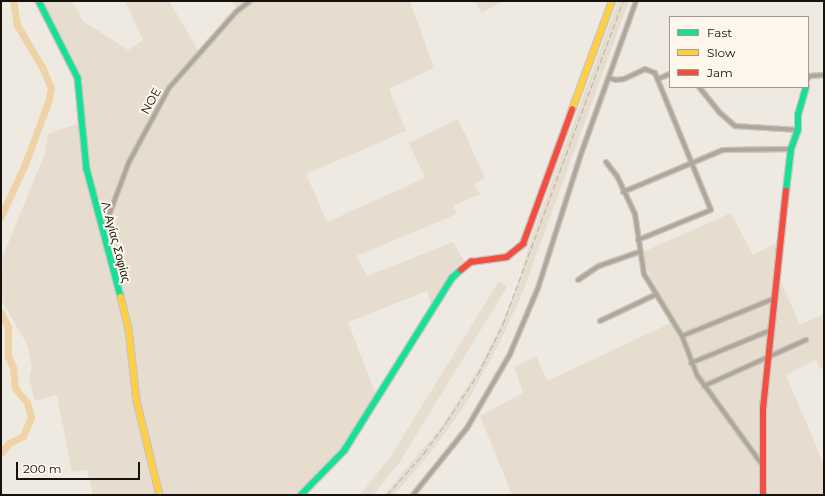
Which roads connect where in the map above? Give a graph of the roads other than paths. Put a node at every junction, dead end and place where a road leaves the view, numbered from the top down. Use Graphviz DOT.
graph roads {
  1 [pos="39,1"];
  2 [pos="250,1"];
  3 [pos="612,1"];
  4 [pos="636,1"];
  5 [pos="669,74"];
  6 [pos="824,75"];
  7 [pos="809,76"];
  8 [pos="609,78"];
  9 [pos="658,79"];
  10 [pos="700,88"];
  11 [pos="806,88"];
  12 [pos="798,130"];
  13 [pos="791,149"];
  14 [pos="606,162"];
  15 [pos="691,162"];
  16 [pos="623,192"];
  17 [pos="102,233"];
  18 [pos="638,240"];
  19 [pos="639,252"];
  20 [pos="578,280"];
  21 [pos="655,296"];
  22 [pos="773,299"];
  23 [pos="600,322"];
  24 [pos="771,330"];
  25 [pos="682,336"];
  26 [pos="806,340"];
  27 [pos="770,356"];
  28 [pos="691,363"];
  29 [pos="704,386"];
  30 [pos="763,466"];
  31 [pos="160,495"];
  32 [pos="301,495"];
  33 [pos="413,495"];
  34 [pos="763,495"];
  1 -- 17 [label="street, Λ. Αγίας Σοφίας"];
  2 -- 17 [label="street, NOE"];
  3 -- 32 [label="street"];
  4 -- 8 [label="street"];
  5 -- 9 [label="street"];
  6 -- 7 [label="street"];
  8 -- 9 [label="street"];
  8 -- 33 [label="street"];
  9 -- 15 [label="street"];
  10 -- 12 [label="street"];
  11 -- 12 [label="street"];
  12 -- 13 [label="street"];
  13 -- 15 [label="street"];
  13 -- 22 [label="street"];
  14 -- 16 [label="street"];
  15 -- 16 [label="street"];
  15 -- 18 [label="street"];
  16 -- 18 [label="street"];
  17 -- 31 [label="street, Λ. Αγίας Σοφίας"];
  18 -- 19 [label="street"];
  19 -- 20 [label="street"];
  19 -- 21 [label="street"];
  21 -- 23 [label="street"];
  21 -- 25 [label="street"];
  22 -- 24 [label="street"];
  22 -- 25 [label="street"];
  24 -- 27 [label="street"];
  24 -- 28 [label="street"];
  25 -- 28 [label="street"];
  26 -- 27 [label="street"];
  27 -- 29 [label="street"];
  27 -- 30 [label="street"];
  28 -- 29 [label="street"];
  29 -- 30 [label="street"];
  30 -- 34 [label="street"];
}
